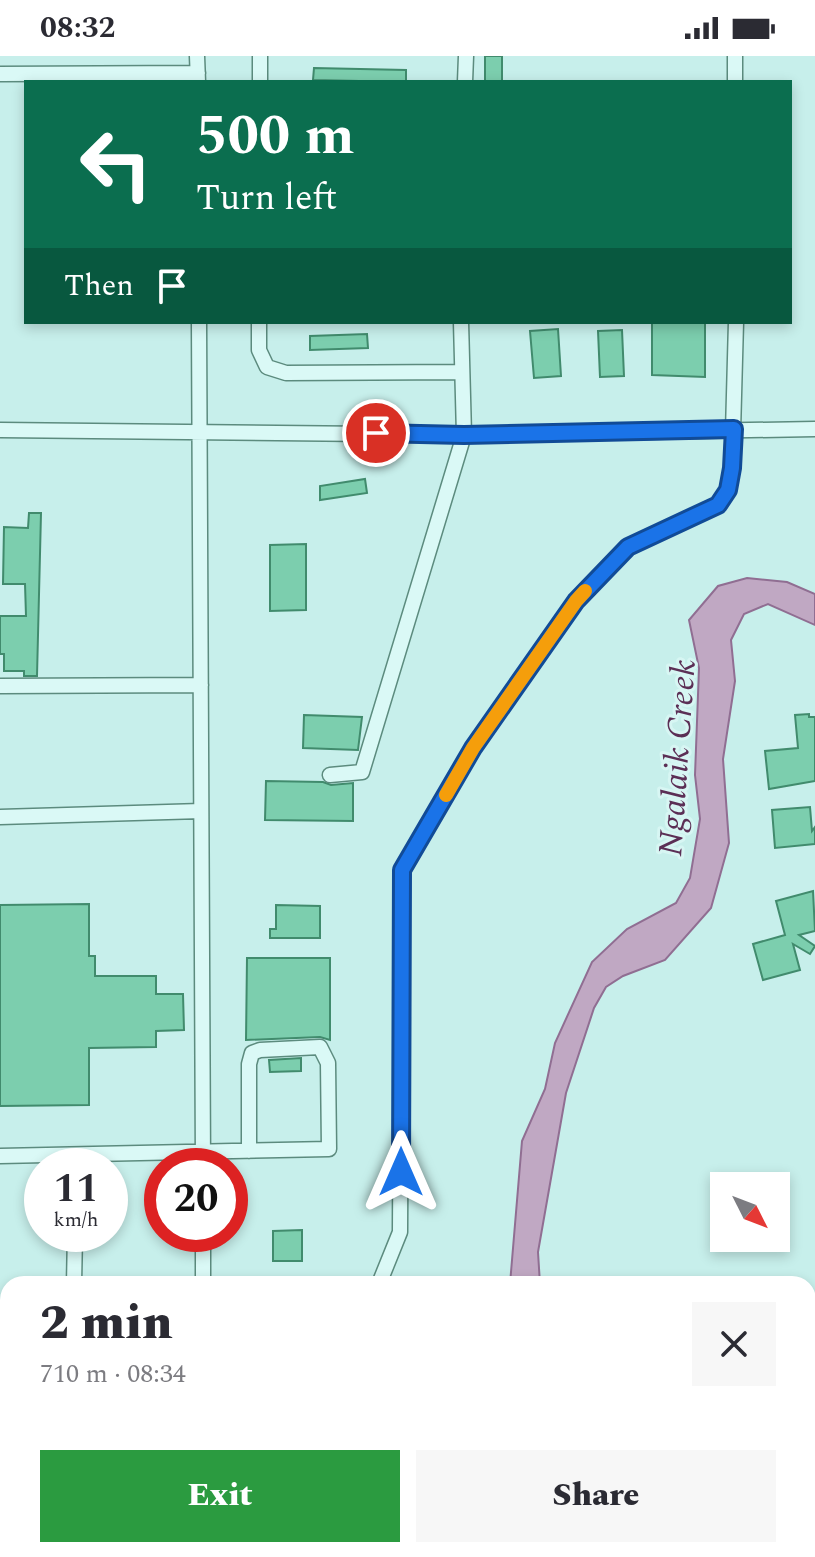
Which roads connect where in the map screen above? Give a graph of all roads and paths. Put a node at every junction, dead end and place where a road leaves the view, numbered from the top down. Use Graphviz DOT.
graph roads {
  1 [pos="197,56"];
  2 [pos="260,56"];
  3 [pos="466,56"];
  4 [pos="735,56"];
  5 [pos="0,74"];
  6 [pos="198,78"];
  7 [pos="260,80"];
  8 [pos="465,80"];
  9 [pos="735,80"];
  10 [pos="199,324"];
  11 [pos="259,324"];
  12 [pos="461,324"];
  13 [pos="736,324"];
  14 [pos="460,372"];
  15 [pos="734,429"];
  16 [pos="815,429"];
  17 [pos="0,430"];
  18 [pos="199,431"];
  19 [pos="464,435"];
  20 [pos="201,685"];
  21 [pos="0,686"];
  22 [pos="330,775"];
  23 [pos="201,811"];
  24 [pos="0,817"];
  25 [pos="203,1148"];
  26 [pos="249,1151"];
  27 [pos="0,1156"];
  28 [pos="24,1158"];
  29 [pos="75,1252"];
  30 [pos="203,1252"];
  31 [pos="74,1276"];
  32 [pos="203,1276"];
  33 [pos="382,1276"];
  1 -- 6 [label="street"];
  2 -- 7 [label="street"];
  3 -- 8 [label="street"];
  4 -- 9 [label="street"];
  5 -- 6 [label="street"];
  10 -- 18 [label="street"];
  11 -- 14 [label="street"];
  12 -- 14 [label="street"];
  13 -- 15 [label="street"];
  14 -- 19 [label="street"];
  15 -- 16 [label="street"];
  15 -- 19 [label="street"];
  15 -- 33 [label="street"];
  17 -- 18 [label="street"];
  18 -- 19 [label="street"];
  18 -- 20 [label="street"];
  19 -- 22 [label="street"];
  20 -- 21 [label="street"];
  20 -- 23 [label="street"];
  23 -- 24 [label="street"];
  23 -- 25 [label="street"];
  26 -- 26 [label="street"];
  27 -- 28 [label="street"];
  29 -- 31 [label="street"];
  30 -- 32 [label="street"];
}
